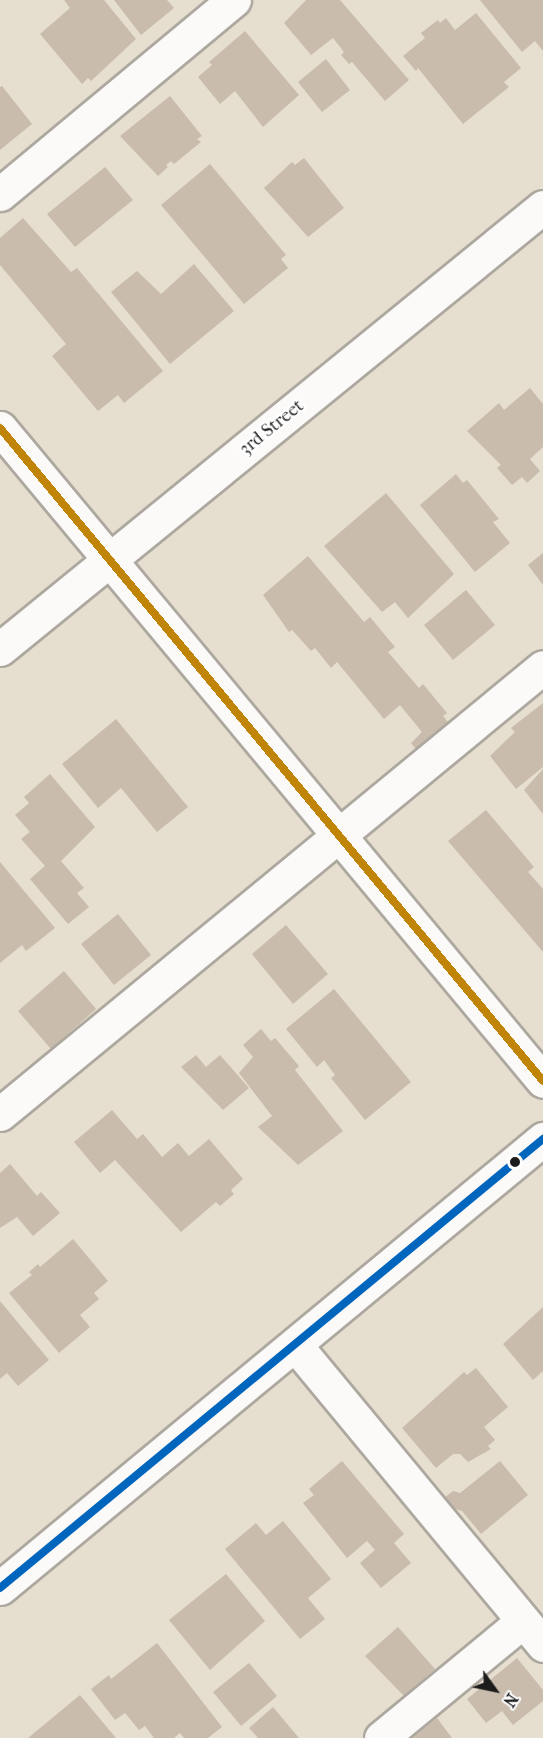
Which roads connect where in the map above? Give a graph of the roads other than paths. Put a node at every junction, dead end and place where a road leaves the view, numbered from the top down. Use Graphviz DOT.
graph roads {
  1 [pos="234,0"];
  2 [pos="0,194"];
  3 [pos="543,207"];
  4 [pos="0,428"];
  5 [pos="110,560"];
  6 [pos="0,649"];
  7 [pos="543,668"];
  8 [pos="339,836"];
  9 [pos="543,1081"];
  10 [pos="0,1114"];
  11 [pos="543,1139"];
  12 [pos="296,1346"];
  13 [pos="0,1588"];
  14 [pos="533,1633"];
  15 [pos="381,1738"];
  1 -- 2 [label="street"];
  3 -- 5 [label="street, 3rd Street"];
  4 -- 5 [label="street"];
  5 -- 6 [label="street, 3rd Street"];
  5 -- 8 [label="street"];
  7 -- 8 [label="street"];
  8 -- 9 [label="street"];
  8 -- 10 [label="street"];
  11 -- 12 [label="street"];
  12 -- 13 [label="street"];
  12 -- 14 [label="street"];
  14 -- 15 [label="street"];
}
